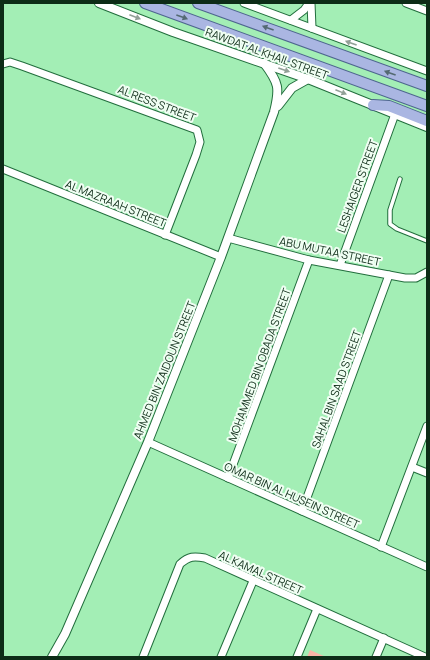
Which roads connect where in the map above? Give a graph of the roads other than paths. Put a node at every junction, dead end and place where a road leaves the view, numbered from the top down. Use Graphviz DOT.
graph roads {
  1 [pos="99,3"];
  2 [pos="145,3"];
  3 [pos="198,3"];
  4 [pos="244,3"];
  5 [pos="310,3"];
  6 [pos="406,3"];
  7 [pos="419,5"];
  8 [pos="427,11"];
  9 [pos="291,20"];
  10 [pos="312,28"];
  11 [pos="264,63"];
  12 [pos="3,64"];
  13 [pos="427,71"];
  14 [pos="308,79"];
  15 [pos="427,86"];
  16 [pos="373,105"];
  17 [pos="427,106"];
  18 [pos="274,112"];
  19 [pos="395,114"];
  20 [pos="427,120"];
  21 [pos="427,127"];
  22 [pos="3,169"];
  23 [pos="400,179"];
  24 [pos="165,235"];
  25 [pos="228,238"];
  26 [pos="427,241"];
  27 [pos="221,257"];
  28 [pos="309,260"];
  29 [pos="340,265"];
  30 [pos="427,272"];
  31 [pos="390,275"];
  32 [pos="427,426"];
  33 [pos="148,442"];
  34 [pos="412,467"];
  35 [pos="427,473"];
  36 [pos="228,478"];
  37 [pos="302,511"];
  38 [pos="381,548"];
  39 [pos="427,567"];
  40 [pos="253,580"];
  41 [pos="317,609"];
  42 [pos="65,634"];
  43 [pos="384,638"];
  44 [pos="52,657"];
  45 [pos="59,657"];
  46 [pos="142,657"];
  47 [pos="221,657"];
  48 [pos="297,657"];
  49 [pos="376,657"];
  50 [pos="426,657"];
  1 -- 11 [label="street, RAWDAT AL KHAIL STREET, one-way"];
  2 -- 17 [label="main road, RAWDAT AL KHAIL STREET, one-way"];
  15 -- 3 [label="main road, one-way"];
  4 -- 9 [label="street"];
  5 -- 9 [label="street"];
  5 -- 10 [label="street"];
  6 -- 7 [label="street"];
  7 -- 8 [label="street"];
  9 -- 10 [label="street"];
  13 -- 10 [label="street, one-way"];
  11 -- 14 [label="street, RAWDAT AL KHAIL STREET, one-way"];
  11 -- 18 [label="street, AHMED BIN ZAIDOUN STREET"];
  12 -- 24 [label="street, AL RESS STREET"];
  14 -- 16 [label="street, RAWDAT AL KHAIL STREET, one-way"];
  14 -- 18 [label="street, AHMED BIN ZAIDOUN STREET"];
  16 -- 19 [label="street, RAWDAT AL KHAIL STREET"];
  16 -- 20 [label="main road"];
  18 -- 25 [label="street, AHMED BIN ZAIDOUN STREET"];
  19 -- 21 [label="street, RAWDAT AL KHAIL STREET"];
  19 -- 29 [label="street, LESHAIGER STREET"];
  22 -- 24 [label="street, AL MAZRAAH STREET"];
  23 -- 26 [label="lane"];
  24 -- 27 [label="street, AL MAZRAAH STREET"];
  25 -- 27 [label="street, AHMED BIN ZAIDOUN STREET"];
  25 -- 28 [label="street, ABU MUTAA STREET"];
  27 -- 33 [label="street, AHMED BIN ZAIDOUN STREET"];
  28 -- 29 [label="street, ABU MUTAA STREET"];
  28 -- 36 [label="street, MOHAMMED BIN OBADA STREET"];
  29 -- 31 [label="street, ABU MUTAA STREET"];
  30 -- 31 [label="street, ABU MUTAA STREET"];
  31 -- 37 [label="street, SAHAL BIN SAAD STREET"];
  32 -- 34 [label="street"];
  33 -- 36 [label="street, OMAR BIN AL HUSEIN STREET"];
  33 -- 42 [label="street, AHMED BIN ZAIDOUN STREET"];
  34 -- 35 [label="street"];
  34 -- 38 [label="street"];
  36 -- 37 [label="street, OMAR BIN AL HUSEIN STREET"];
  37 -- 38 [label="street, OMAR BIN AL HUSEIN STREET"];
  38 -- 39 [label="street, OMAR BIN AL HUSEIN STREET"];
  40 -- 41 [label="street, AL KAMAL STREET"];
  40 -- 46 [label="street, AL KAMAL STREET"];
  40 -- 47 [label="street"];
  41 -- 43 [label="street, AL KAMAL STREET"];
  41 -- 48 [label="street"];
  42 -- 44 [label="street, AHMED BIN ZAIDOUN STREET"];
  42 -- 45 [label="street, AHMED BIN ZAIDOUN STREET"];
  43 -- 49 [label="street"];
  43 -- 50 [label="street, AL KAMAL STREET"];
}
